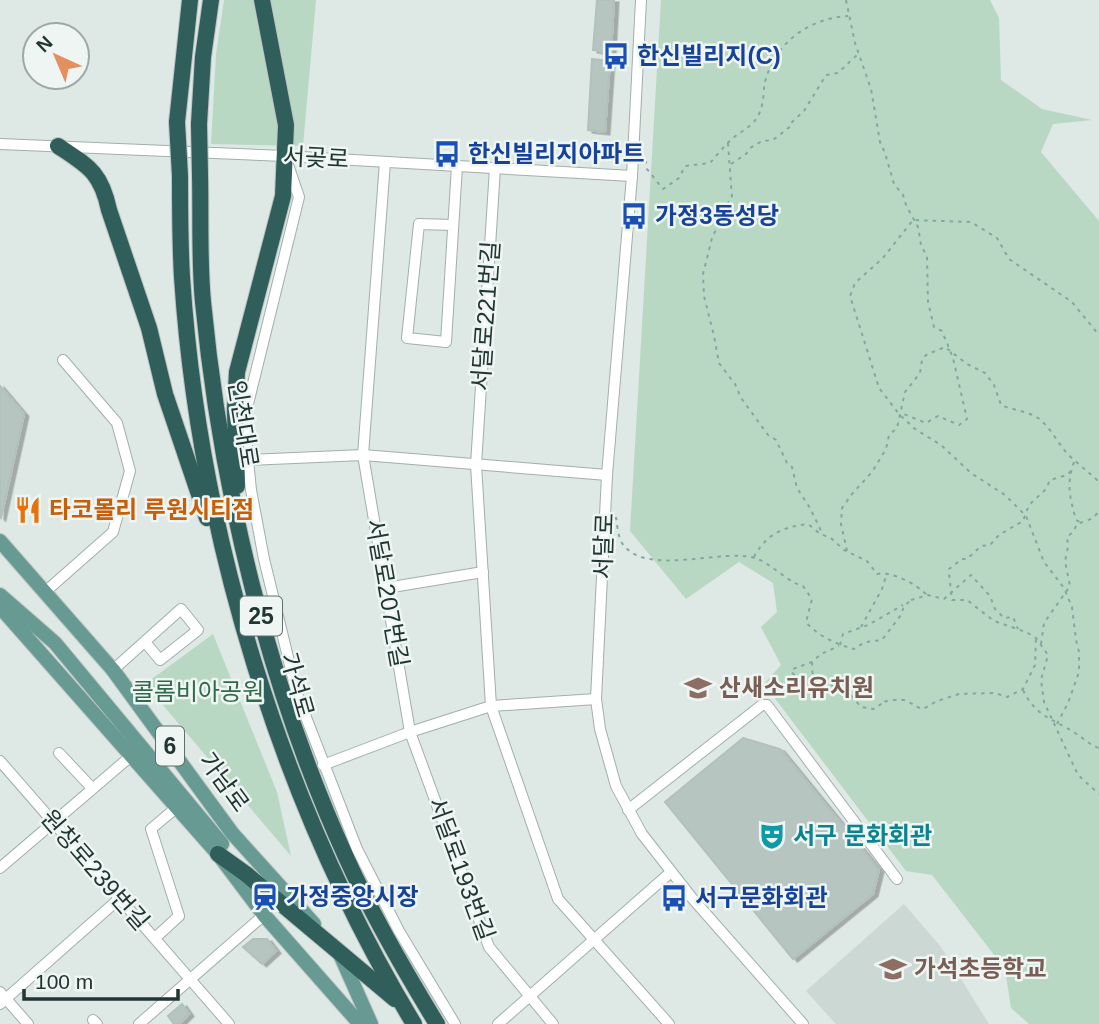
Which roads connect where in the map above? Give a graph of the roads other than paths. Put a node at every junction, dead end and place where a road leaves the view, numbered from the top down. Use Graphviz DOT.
graph roads {
  1 [pos="190,0"];
  2 [pos="211,0"];
  3 [pos="262,0"];
  4 [pos="641,0"];
  5 [pos="0,144"];
  6 [pos="58,146"];
  7 [pos="284,156"];
  8 [pos="385,162"];
  9 [pos="457,166"];
  10 [pos="495,168"];
  11 [pos="632,176"];
  12 [pos="453,225"];
  13 [pos="63,360"];
  14 [pos="363,455"];
  15 [pos="248,460"];
  16 [pos="476,465"];
  17 [pos="607,475"];
  18 [pos="237,520"];
  19 [pos="0,541"];
  20 [pos="482,572"];
  21 [pos="386,588"];
  22 [pos="45,593"];
  23 [pos="0,595"];
  24 [pos="0,607"];
  25 [pos="239,614"];
  26 [pos="145,642"];
  27 [pos="114,672"];
  28 [pos="97,692"];
  29 [pos="596,699"];
  30 [pos="491,706"];
  31 [pos="410,732"];
  32 [pos="59,753"];
  33 [pos="131,755"];
  34 [pos="0,761"];
  35 [pos="323,765"];
  36 [pos="91,788"];
  37 [pos="177,807"];
  38 [pos="628,810"];
  39 [pos="53,821"];
  40 [pos="218,854"];
  41 [pos="0,867"];
  42 [pos="671,872"];
  43 [pos="246,874"];
  44 [pos="897,879"];
  45 [pos="120,898"];
  46 [pos="264,915"];
  47 [pos="155,938"];
  48 [pos="594,939"];
  49 [pos="339,952"];
  50 [pos="190,978"];
  51 [pos="530,996"];
  52 [pos="2,999"];
  53 [pos="402,1004"];
  54 [pos="28,1024"];
  55 [pos="139,1024"];
  56 [pos="229,1024"];
  57 [pos="360,1024"];
  58 [pos="371,1024"];
  59 [pos="414,1024"];
  60 [pos="437,1024"];
  61 [pos="455,1024"];
  62 [pos="498,1024"];
  63 [pos="554,1024"];
  64 [pos="669,1024"];
  65 [pos="803,1024"];
  1 -- 25 [label="highway, 인천대로 / 25, bridge"];
  2 -- 18 [label="highway, 인천대로 / 25, bridge"];
  3 -- 7 [label="highway"];
  4 -- 11 [label="street, 서달로"];
  5 -- 6 [label="street, 서곶로"];
  6 -- 7 [label="street, 서곶로"];
  6 -- 25 [label="highway"];
  7 -- 8 [label="street, 서곶로"];
  7 -- 15 [label="street, 가석로"];
  7 -- 18 [label="highway"];
  8 -- 9 [label="street, 서곶로"];
  8 -- 14 [label="street"];
  9 -- 10 [label="street, 서곶로"];
  9 -- 12 [label="street"];
  10 -- 11 [label="street, 서곶로"];
  10 -- 16 [label="street, 서달로221번길"];
  11 -- 17 [label="street, 서달로"];
  12 -- 12 [label="street"];
  13 -- 22 [label="street"];
  14 -- 15 [label="street"];
  14 -- 16 [label="street"];
  14 -- 21 [label="street, 서달로207번길"];
  15 -- 35 [label="street, 가석로"];
  16 -- 17 [label="street"];
  16 -- 20 [label="street"];
  17 -- 29 [label="street, 서달로"];
  18 -- 60 [label="highway, 인천대로 / 25"];
  19 -- 22 [label="main road, 가남로 / 6"];
  20 -- 21 [label="street"];
  20 -- 30 [label="street"];
  21 -- 31 [label="street, 서달로207번길"];
  22 -- 27 [label="main road, 가남로 / 6"];
  23 -- 28 [label="main road"];
  24 -- 33 [label="main road, 가남로 / 6"];
  25 -- 53 [label="highway, 인천대로 / 25"];
  26 -- 26 [label="street"];
  26 -- 27 [label="street"];
  27 -- 28 [label="main road"];
  27 -- 49 [label="main road, 가남로 / 6"];
  28 -- 43 [label="main road"];
  29 -- 30 [label="street"];
  29 -- 38 [label="street, 서달로"];
  30 -- 31 [label="street"];
  30 -- 48 [label="street"];
  31 -- 35 [label="street"];
  31 -- 51 [label="street, 서달로193번길"];
  32 -- 36 [label="street"];
  33 -- 36 [label="street"];
  33 -- 37 [label="main road, 가남로 / 6"];
  34 -- 39 [label="street, 원창로239번길"];
  35 -- 61 [label="street, 가석로"];
  36 -- 39 [label="street"];
  37 -- 40 [label="main road, 가남로 / 6"];
  37 -- 47 [label="street"];
  38 -- 42 [label="street, 서달로"];
  38 -- 44 [label="street"];
  39 -- 41 [label="street"];
  39 -- 45 [label="street, 원창로239번길"];
  40 -- 43 [label="highway"];
  40 -- 46 [label="main road, 가남로 / 6"];
  42 -- 48 [label="street"];
  42 -- 65 [label="street, 서달로"];
  43 -- 49 [label="highway"];
  45 -- 47 [label="street, 원창로239번길"];
  45 -- 52 [label="street"];
  46 -- 50 [label="street"];
  46 -- 57 [label="main road, 가남로 / 6"];
  47 -- 50 [label="street, 원창로239번길"];
  48 -- 51 [label="street"];
  48 -- 64 [label="street"];
  49 -- 53 [label="highway"];
  49 -- 58 [label="main road, 가남로 / 6"];
  50 -- 55 [label="street"];
  50 -- 56 [label="street, 원창로239번길"];
  51 -- 62 [label="street"];
  51 -- 63 [label="street, 서달로193번길"];
  52 -- 54 [label="street"];
  53 -- 59 [label="highway, 인천대로 / 25"];
}
